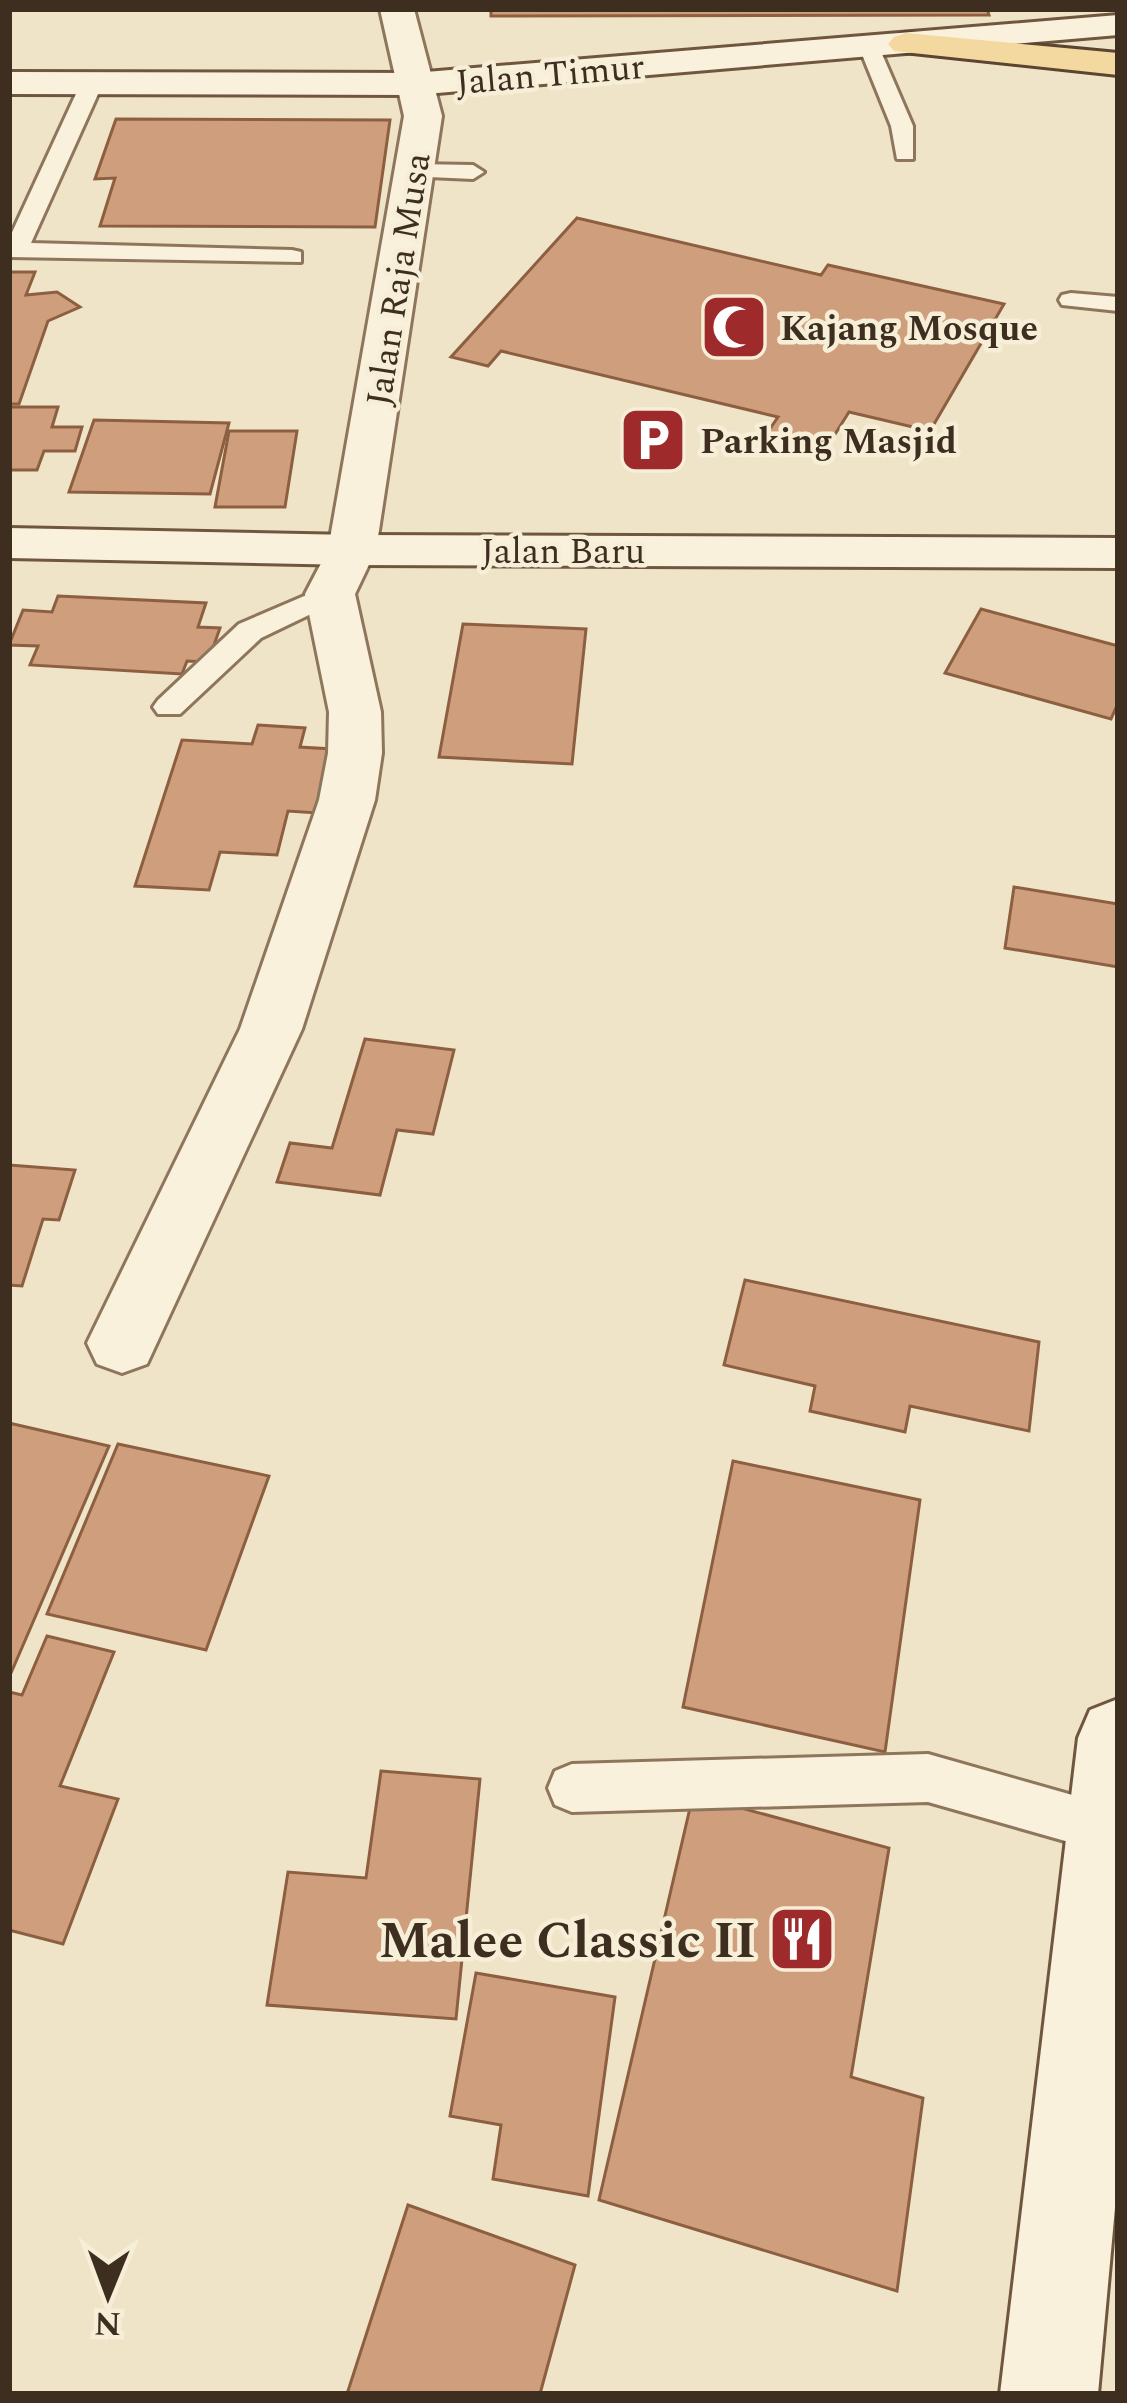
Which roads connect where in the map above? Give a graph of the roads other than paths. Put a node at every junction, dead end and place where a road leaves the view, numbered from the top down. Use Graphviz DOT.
graph roads {
  1 [pos="398,9"];
  2 [pos="1108,28"];
  3 [pos="906,44"];
  4 [pos="869,47"];
  5 [pos="1118,64"];
  6 [pos="9,83"];
  7 [pos="92,83"];
  8 [pos="414,84"];
  9 [pos="905,154"];
  10 [pos="415,171"];
  11 [pos="473,172"];
  12 [pos="12,250"];
  13 [pos="292,257"];
  14 [pos="1071,300"];
  15 [pos="1118,304"];
  16 [pos="9,543"];
  17 [pos="1118,554"];
  18 [pos="341,572"];
  19 [pos="169,707"];
  20 [pos="122,1343"];
  21 [pos="1118,1738"];
  22 [pos="572,1788"];
  23 [pos="1113,1831"];
  24 [pos="1049,2394"];
  1 -- 8 [label="street, Jalan Raja Musa"];
  2 -- 3 [label="street, Jalan Timur"];
  3 -- 4 [label="street, Jalan Timur"];
  3 -- 5 [label="main road"];
  4 -- 8 [label="street, Jalan Timur"];
  4 -- 9 [label="lane"];
  6 -- 7 [label="street, Jalan Timur"];
  7 -- 8 [label="street, Jalan Timur"];
  7 -- 12 [label="lane"];
  8 -- 10 [label="street, Jalan Raja Musa"];
  10 -- 11 [label="lane"];
  10 -- 18 [label="street, Jalan Raja Musa"];
  12 -- 13 [label="lane"];
  14 -- 15 [label="lane"];
  16 -- 18 [label="street, Jalan Baru"];
  17 -- 18 [label="street, Jalan Baru"];
  18 -- 19 [label="lane"];
  18 -- 20 [label="street"];
  21 -- 23 [label="street"];
  22 -- 23 [label="lane"];
  23 -- 24 [label="street"];
}
